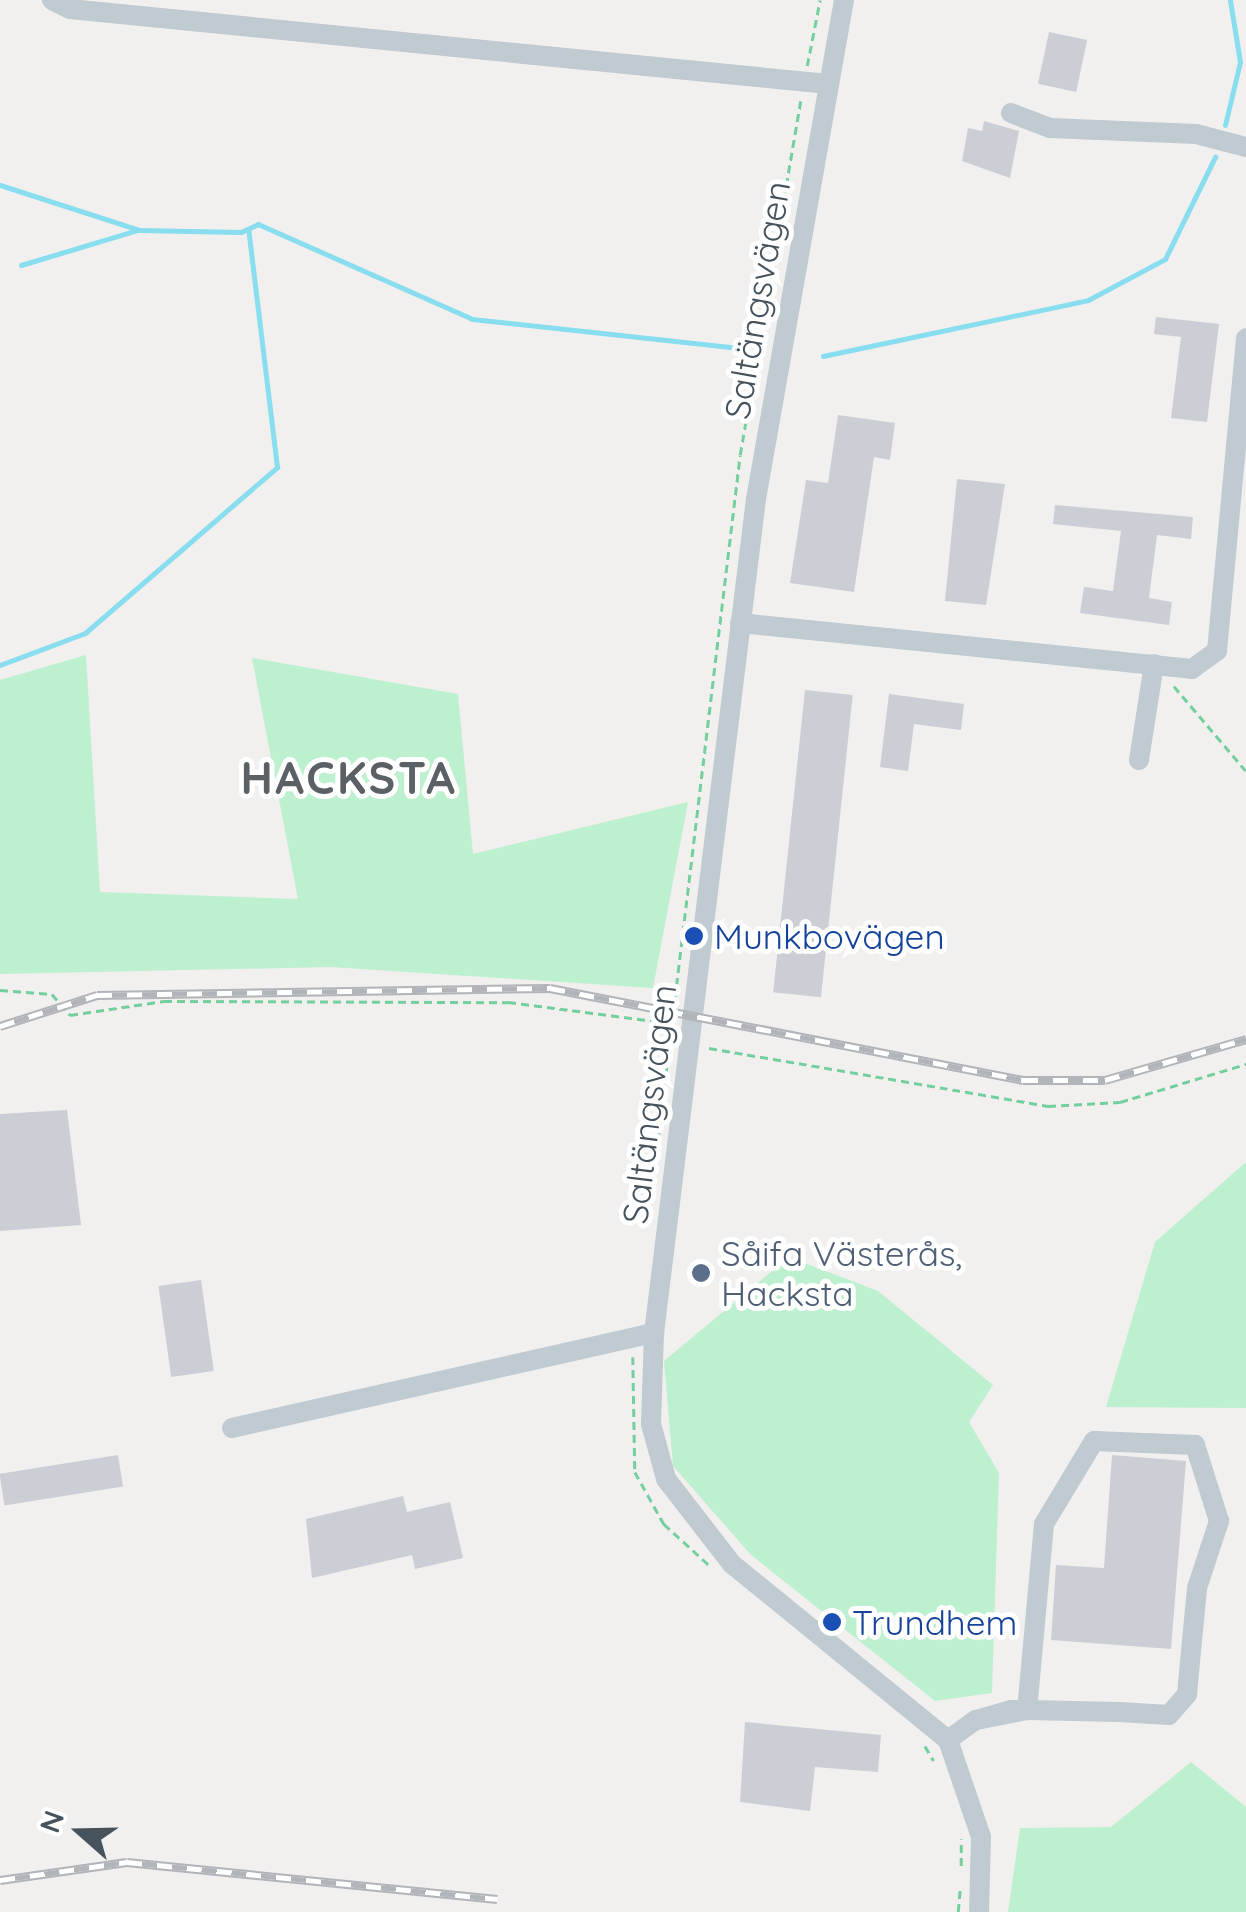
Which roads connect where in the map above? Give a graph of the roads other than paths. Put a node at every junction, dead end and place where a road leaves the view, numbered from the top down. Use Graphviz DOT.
graph roads {
  1 [pos="52,0"];
  2 [pos="844,0"];
  3 [pos="828,84"];
  4 [pos="1011,113"];
  5 [pos="1246,146"];
  6 [pos="1246,338"];
  7 [pos="1237,550"];
  8 [pos="740,623"];
  9 [pos="1164,666"];
  10 [pos="1139,760"];
  11 [pos="644,1336"];
  12 [pos="232,1428"];
  13 [pos="1027,1710"];
  14 [pos="948,1740"];
  15 [pos="979,1912"];
  1 -- 3 [label="street"];
  2 -- 3 [label="street, Saltängsvägen"];
  3 -- 8 [label="street, Saltängsvägen"];
  4 -- 5 [label="street"];
  6 -- 7 [label="street"];
  7 -- 9 [label="street"];
  8 -- 9 [label="street"];
  8 -- 11 [label="street, Saltängsvägen"];
  9 -- 10 [label="street"];
  11 -- 12 [label="street"];
  11 -- 14 [label="street, Saltängsvägen"];
  13 -- 13 [label="street"];
  13 -- 14 [label="street"];
  14 -- 15 [label="street"];
}
